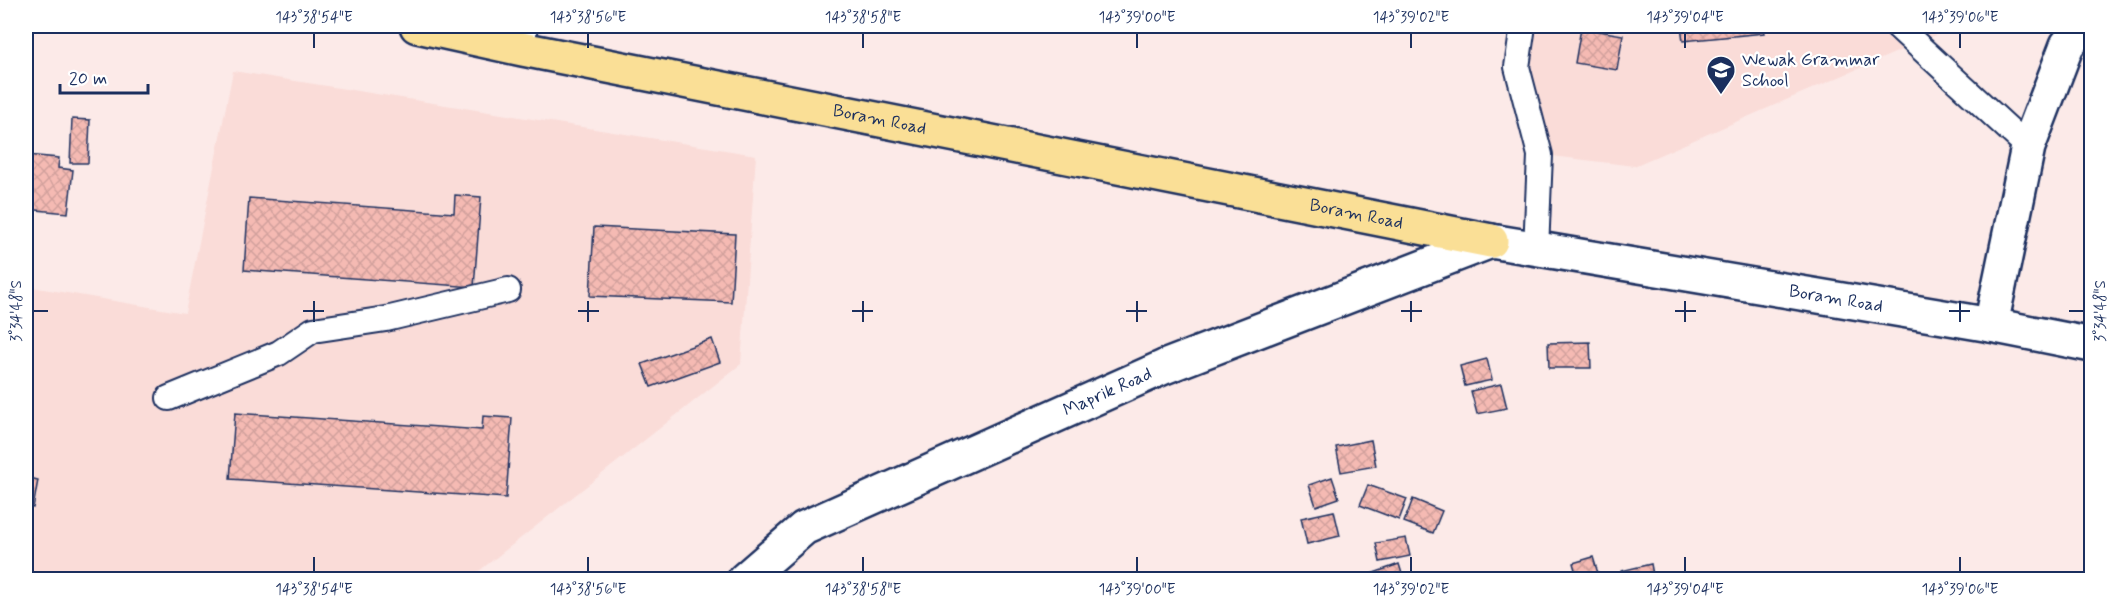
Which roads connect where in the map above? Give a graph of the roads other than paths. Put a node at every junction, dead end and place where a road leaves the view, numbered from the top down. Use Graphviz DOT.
graph roads {
  1 [pos="417,26"];
  2 [pos="1523,26"];
  3 [pos="1897,26"];
  4 [pos="2083,26"];
  5 [pos="523,37"];
  6 [pos="2028,147"];
  7 [pos="1491,241"];
  8 [pos="1536,250"];
  9 [pos="508,290"];
  10 [pos="1991,325"];
  11 [pos="2091,345"];
  12 [pos="169,398"];
  13 [pos="744,579"];
  1 -- 5 [label="main road, Boram Road"];
  2 -- 8 [label="street"];
  3 -- 6 [label="street"];
  4 -- 6 [label="main road"];
  5 -- 7 [label="main road, Boram Road"];
  6 -- 10 [label="main road"];
  7 -- 8 [label="main road, Boram Road"];
  7 -- 13 [label="main road, Maprik Road"];
  8 -- 10 [label="main road, Boram Road"];
  9 -- 12 [label="street"];
  10 -- 11 [label="main road, Boram Road"];
}
